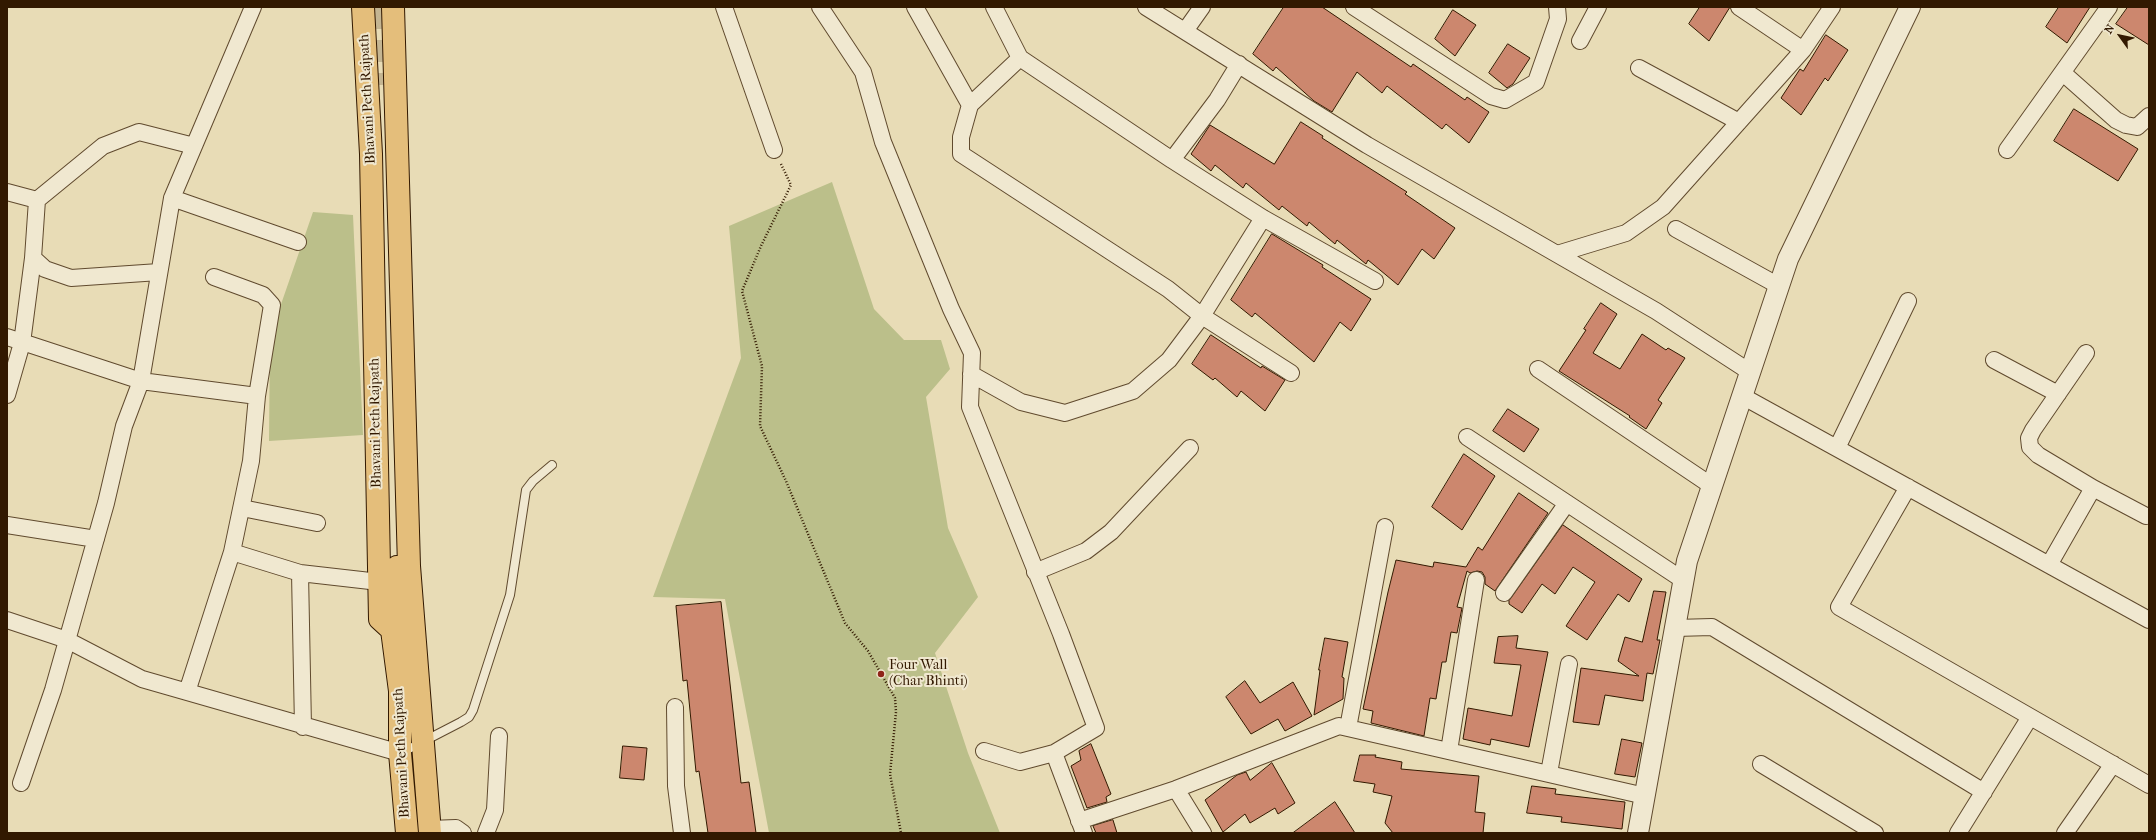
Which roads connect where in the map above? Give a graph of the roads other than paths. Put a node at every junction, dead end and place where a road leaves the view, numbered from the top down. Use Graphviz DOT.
graph roads {
  1 [pos="253,7"];
  2 [pos="363,7"];
  3 [pos="393,7"];
  4 [pos="724,7"];
  5 [pos="820,7"];
  6 [pos="916,7"];
  7 [pos="994,7"];
  8 [pos="1146,7"];
  9 [pos="1202,7"];
  10 [pos="1354,7"];
  11 [pos="1557,7"];
  12 [pos="1598,7"];
  13 [pos="1739,7"];
  14 [pos="1832,7"];
  15 [pos="1910,7"];
  16 [pos="2109,7"];
  17 [pos="1185,31"];
  18 [pos="1580,41"];
  19 [pos="1803,50"];
  20 [pos="1020,58"];
  21 [pos="1240,64"];
  22 [pos="1639,68"];
  23 [pos="2063,73"];
  24 [pos="380,85"];
  25 [pos="970,105"];
  26 [pos="2149,116"];
  27 [pos="1739,122"];
  28 [pos="194,146"];
  29 [pos="774,150"];
  30 [pos="2007,150"];
  31 [pos="1172,160"];
  32 [pos="7,192"];
  33 [pos="172,198"];
  34 [pos="37,200"];
  35 [pos="1264,218"];
  36 [pos="1676,229"];
  37 [pos="298,242"];
  38 [pos="1557,254"];
  39 [pos="33,258"];
  40 [pos="159,272"];
  41 [pos="214,277"];
  42 [pos="1375,280"];
  43 [pos="1779,286"];
  44 [pos="1908,301"];
  45 [pos="1202,316"];
  46 [pos="7,337"];
  47 [pos="22,343"];
  48 [pos="2086,353"];
  49 [pos="1994,360"];
  50 [pos="1538,369"];
  51 [pos="1750,372"];
  52 [pos="1291,373"];
  53 [pos="971,374"];
  54 [pos="141,381"];
  55 [pos="2058,394"];
  56 [pos="7,395"];
  57 [pos="257,396"];
  58 [pos="1742,396"];
  59 [pos="1467,437"];
  60 [pos="1190,448"];
  61 [pos="1837,448"];
  62 [pos="552,465"];
  63 [pos="1712,486"];
  64 [pos="1908,487"];
  65 [pos="2093,488"];
  66 [pos="1568,503"];
  67 [pos="242,508"];
  68 [pos="2146,516"];
  69 [pos="317,523"];
  70 [pos="7,525"];
  71 [pos="1384,526"];
  72 [pos="96,539"];
  73 [pos="232,552"];
  74 [pos="2049,564"];
  75 [pos="1035,572"];
  76 [pos="300,573"];
  77 [pos="1476,580"];
  78 [pos="1683,580"];
  79 [pos="379,582"];
  80 [pos="1504,593"];
  81 [pos="7,620"];
  82 [pos="2149,620"];
  83 [pos="1675,628"];
  84 [pos="392,630"];
  85 [pos="67,640"];
  86 [pos="1569,664"];
  87 [pos="187,692"];
  88 [pos="675,707"];
  89 [pos="2030,717"];
  90 [pos="303,727"];
  91 [pos="1348,728"];
  92 [pos="499,736"];
  93 [pos="424,741"];
  94 [pos="984,751"];
  95 [pos="1450,751"];
  96 [pos="400,753"];
  97 [pos="1054,753"];
  98 [pos="1761,764"];
  99 [pos="2113,764"];
  100 [pos="1549,774"];
  101 [pos="21,783"];
  102 [pos="2149,785"];
  103 [pos="1176,789"];
  104 [pos="1984,792"];
  105 [pos="1645,796"];
  106 [pos="1081,827"];
  107 [pos="430,831"];
  108 [pos="407,833"];
  109 [pos="463,833"];
  110 [pos="486,833"];
  111 [pos="682,833"];
  112 [pos="1203,833"];
  113 [pos="1638,833"];
  114 [pos="1875,833"];
  115 [pos="1958,833"];
  116 [pos="2065,833"];
  1 -- 28 [label="street"];
  2 -- 79 [label="main road, Bhavani Peth Rajpath"];
  3 -- 93 [label="main road"];
  4 -- 29 [label="street"];
  5 -- 53 [label="street"];
  6 -- 25 [label="street"];
  7 -- 20 [label="street"];
  8 -- 17 [label="street"];
  9 -- 17 [label="street"];
  10 -- 11 [label="street"];
  12 -- 18 [label="street"];
  13 -- 19 [label="street"];
  14 -- 19 [label="street"];
  15 -- 43 [label="street"];
  16 -- 23 [label="street"];
  17 -- 21 [label="street"];
  19 -- 27 [label="street"];
  20 -- 25 [label="street"];
  20 -- 31 [label="street"];
  21 -- 31 [label="street"];
  21 -- 38 [label="street"];
  22 -- 27 [label="street"];
  23 -- 26 [label="street"];
  23 -- 30 [label="street"];
  24 -- 84 [label="main road"];
  25 -- 45 [label="street"];
  27 -- 38 [label="street"];
  28 -- 33 [label="street"];
  28 -- 34 [label="street"];
  31 -- 35 [label="street"];
  32 -- 34 [label="street"];
  33 -- 37 [label="street"];
  33 -- 40 [label="street"];
  34 -- 39 [label="street"];
  35 -- 42 [label="street"];
  35 -- 45 [label="street"];
  36 -- 43 [label="street"];
  38 -- 51 [label="street"];
  39 -- 40 [label="street"];
  39 -- 47 [label="street"];
  40 -- 54 [label="street"];
  41 -- 57 [label="street"];
  43 -- 51 [label="street"];
  44 -- 61 [label="street"];
  45 -- 52 [label="street"];
  45 -- 53 [label="street"];
  46 -- 47 [label="street"];
  47 -- 54 [label="street"];
  47 -- 56 [label="street"];
  48 -- 55 [label="street"];
  49 -- 55 [label="street"];
  50 -- 63 [label="street"];
  51 -- 58 [label="street"];
  53 -- 75 [label="street"];
  54 -- 57 [label="street"];
  54 -- 72 [label="street"];
  55 -- 65 [label="street"];
  57 -- 67 [label="street"];
  58 -- 61 [label="street"];
  58 -- 63 [label="street"];
  59 -- 66 [label="street"];
  60 -- 75 [label="street"];
  61 -- 64 [label="street"];
  62 -- 93 [label="lane"];
  63 -- 78 [label="street"];
  64 -- 74 [label="street"];
  64 -- 89 [label="street"];
  65 -- 68 [label="street"];
  65 -- 74 [label="street"];
  66 -- 78 [label="street"];
  66 -- 80 [label="street"];
  67 -- 69 [label="street"];
  67 -- 73 [label="street"];
  70 -- 72 [label="street"];
  71 -- 91 [label="street"];
  72 -- 85 [label="street"];
  73 -- 76 [label="street"];
  73 -- 87 [label="street"];
  74 -- 82 [label="street"];
  75 -- 97 [label="street"];
  76 -- 79 [label="street"];
  76 -- 90 [label="street"];
  77 -- 95 [label="street"];
  78 -- 83 [label="street"];
  79 -- 84 [label="main road, Bhavani Peth Rajpath"];
  81 -- 85 [label="street"];
  83 -- 104 [label="street"];
  83 -- 105 [label="street"];
  84 -- 96 [label="main road, Bhavani Peth Rajpath"];
  85 -- 87 [label="street"];
  85 -- 101 [label="street"];
  86 -- 100 [label="street"];
  87 -- 90 [label="street"];
  88 -- 111 [label="street"];
  89 -- 99 [label="street"];
  89 -- 104 [label="street"];
  90 -- 96 [label="street"];
  91 -- 95 [label="street"];
  91 -- 103 [label="street"];
  92 -- 110 [label="street"];
  93 -- 96 [label="lane"];
  93 -- 107 [label="main road"];
  94 -- 97 [label="street"];
  95 -- 100 [label="street"];
  96 -- 108 [label="main road, Bhavani Peth Rajpath"];
  97 -- 106 [label="street"];
  98 -- 114 [label="street"];
  99 -- 102 [label="street"];
  99 -- 116 [label="street"];
  100 -- 105 [label="street"];
  103 -- 106 [label="street"];
  103 -- 112 [label="street"];
  104 -- 115 [label="street"];
  105 -- 113 [label="street"];
  107 -- 109 [label="street"];
}
